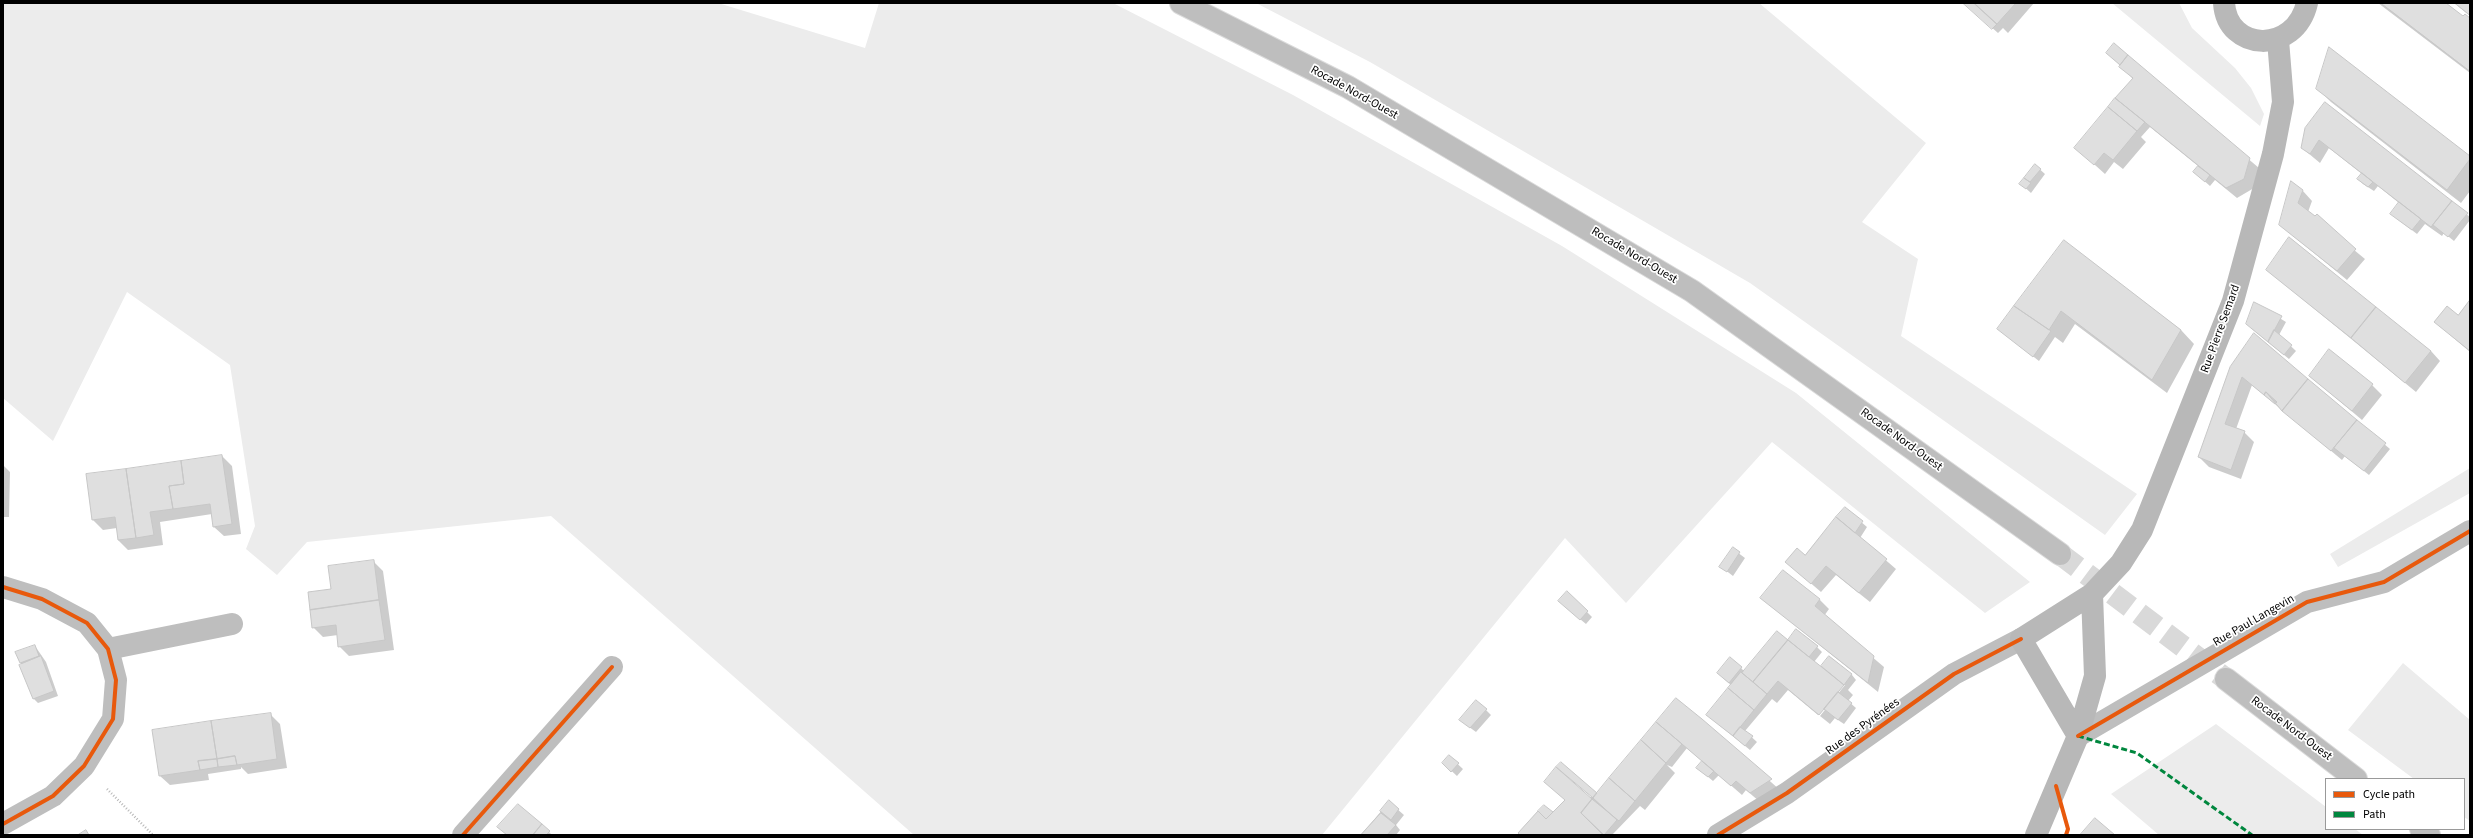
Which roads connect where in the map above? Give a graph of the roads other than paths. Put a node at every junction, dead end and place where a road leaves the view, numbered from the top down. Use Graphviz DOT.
graph roads {
  1 [pos="1181,3"];
  2 [pos="2224,3"];
  3 [pos="2307,3"];
  4 [pos="2278,40"];
  5 [pos="2470,531"];
  6 [pos="2060,554"];
  7 [pos="3,587"];
  8 [pos="2092,594"];
  9 [pos="232,624"];
  10 [pos="2021,639"];
  11 [pos="108,649"];
  12 [pos="612,667"];
  13 [pos="2226,680"];
  14 [pos="2078,736"];
  15 [pos="2355,778"];
  16 [pos="3,824"];
  17 [pos="463,835"];
  18 [pos="1718,835"];
  19 [pos="2036,835"];
  1 -- 6 [label="street, Rocade Nord-Ouest"];
  2 -- 4 [label="main road"];
  3 -- 4 [label="main road"];
  4 -- 8 [label="main road, Rue Pierre Semard"];
  5 -- 14 [label="street, Rue Paul Langevin"];
  7 -- 11 [label="street"];
  8 -- 10 [label="main road, Rue Pierre Semard"];
  8 -- 14 [label="main road"];
  9 -- 11 [label="street"];
  10 -- 14 [label="main road"];
  10 -- 18 [label="street, Rue des Pyrénées"];
  11 -- 16 [label="street"];
  12 -- 17 [label="street"];
  13 -- 15 [label="street, Rocade Nord-Ouest"];
  14 -- 19 [label="main road"];
}
